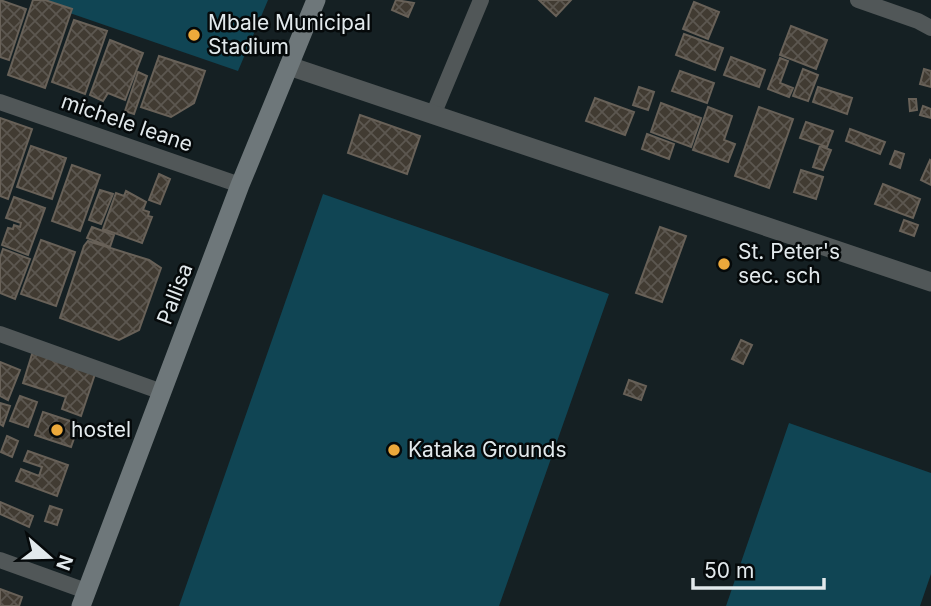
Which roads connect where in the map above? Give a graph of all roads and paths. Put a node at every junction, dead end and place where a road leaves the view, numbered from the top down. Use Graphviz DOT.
graph roads {
  1 [pos="316,0"];
  2 [pos="481,0"];
  3 [pos="858,0"];
  4 [pos="931,28"];
  5 [pos="289,66"];
  6 [pos="0,102"];
  7 [pos="433,115"];
  8 [pos="240,185"];
  9 [pos="931,282"];
  10 [pos="0,334"];
  11 [pos="162,392"];
  12 [pos="0,560"];
  13 [pos="83,598"];
  1 -- 5 [label="main road, Pallisa"];
  2 -- 7 [label="street"];
  3 -- 4 [label="street"];
  5 -- 7 [label="street"];
  5 -- 8 [label="main road, Pallisa"];
  6 -- 8 [label="street, michele leane"];
  7 -- 9 [label="street"];
  8 -- 11 [label="main road, Pallisa"];
  10 -- 11 [label="street"];
  11 -- 13 [label="main road, Pallisa"];
  12 -- 13 [label="street"];
}
